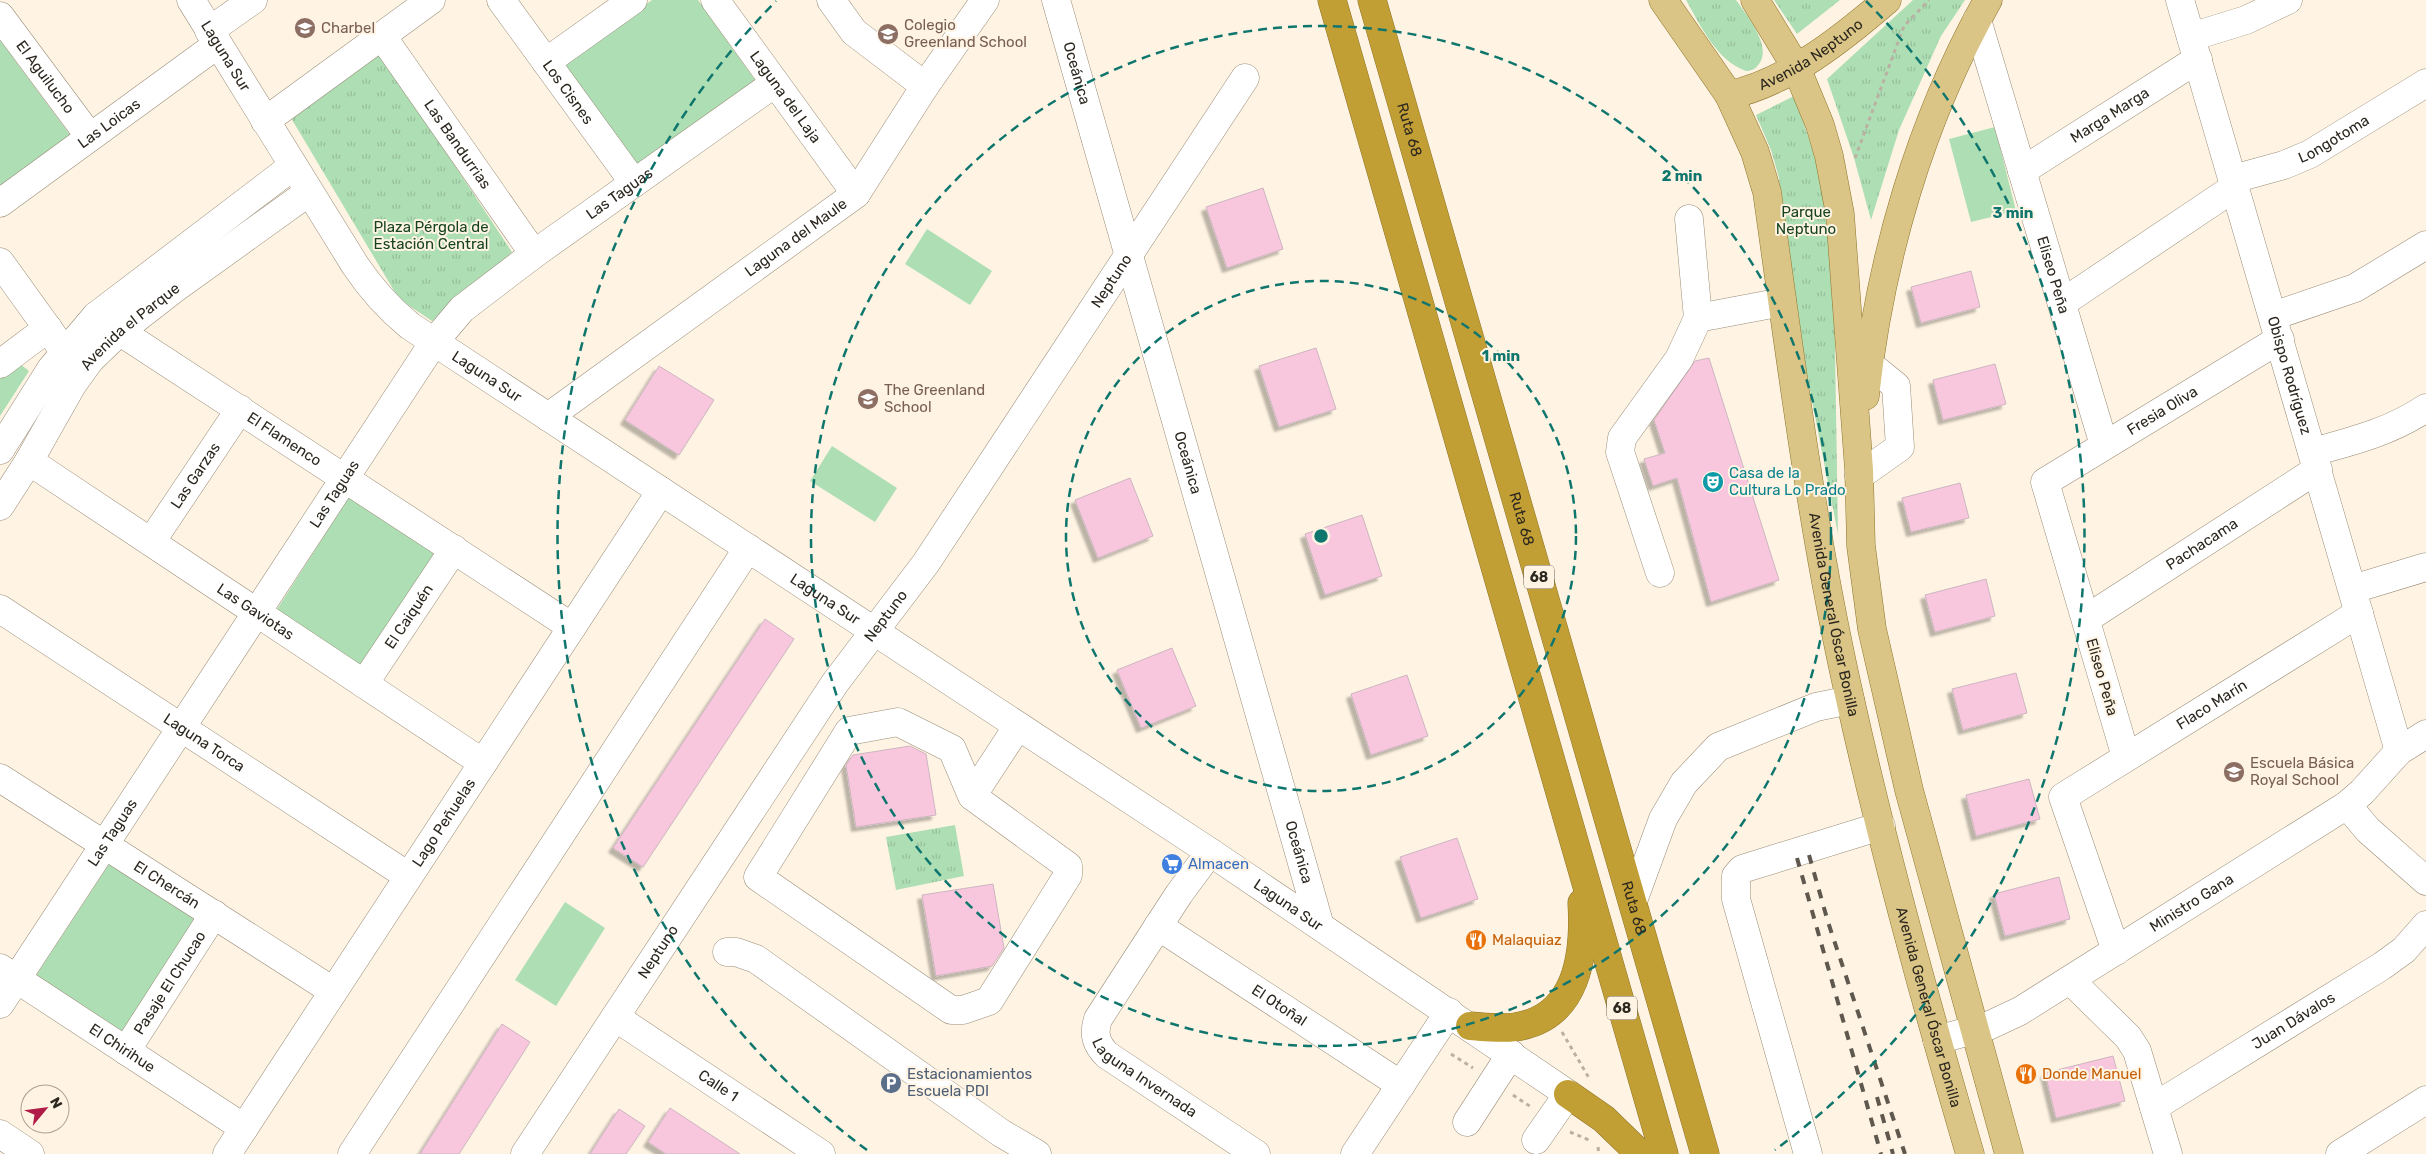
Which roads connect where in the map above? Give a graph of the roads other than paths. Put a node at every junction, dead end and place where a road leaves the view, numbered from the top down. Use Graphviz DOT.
graph roads {
  1 [pos="190,0"];
  2 [pos="253,0"];
  3 [pos="431,0"];
  4 [pos="501,0"];
  5 [pos="633,0"];
  6 [pos="714,0"];
  7 [pos="831,0"];
  8 [pos="985,0"];
  9 [pos="1056,0"];
  10 [pos="1332,0"];
  11 [pos="1372,0"];
  12 [pos="1662,0"];
  13 [pos="1755,0"];
  14 [pos="1887,0"];
  15 [pos="2180,0"];
  16 [pos="2288,0"];
  17 [pos="1982,10"];
  18 [pos="0,16"];
  19 [pos="382,36"];
  20 [pos="214,37"];
  21 [pos="2195,48"];
  22 [pos="546,62"];
  23 [pos="1796,67"];
  24 [pos="1245,78"];
  25 [pos="775,83"];
  26 [pos="2426,83"];
  27 [pos="925,86"];
  28 [pos="1729,96"];
  29 [pos="265,121"];
  30 [pos="90,137"];
  31 [pos="293,166"];
  32 [pos="2022,171"];
  33 [pos="2234,183"];
  34 [pos="634,184"];
  35 [pos="309,192"];
  36 [pos="856,194"];
  37 [pos="0,203"];
  38 [pos="1689,219"];
  39 [pos="2426,244"];
  40 [pos="534,254"];
  41 [pos="1128,256"];
  42 [pos="0,262"];
  43 [pos="1782,302"];
  44 [pos="2062,304"];
  45 [pos="96,316"];
  46 [pos="1698,318"];
  47 [pos="2276,327"];
  48 [pos="48,328"];
  49 [pos="120,331"];
  50 [pos="434,342"];
  51 [pos="64,351"];
  52 [pos="0,364"];
  53 [pos="1870,364"];
  54 [pos="2426,408"];
  55 [pos="240,409"];
  56 [pos="548,417"];
  57 [pos="2104,445"];
  58 [pos="0,450"];
  59 [pos="30,461"];
  60 [pos="2315,461"];
  61 [pos="1859,473"];
  62 [pos="345,478"];
  63 [pos="2045,482"];
  64 [pos="661,491"];
  65 [pos="0,506"];
  66 [pos="151,542"];
  67 [pos="748,548"];
  68 [pos="454,549"];
  69 [pos="2426,568"];
  70 [pos="1660,573"];
  71 [pos="2356,601"];
  72 [pos="0,610"];
  73 [pos="257,612"];
  74 [pos="2086,619"];
  75 [pos="572,627"];
  76 [pos="874,631"];
  77 [pos="364,684"];
  78 [pos="1850,700"];
  79 [pos="1018,726"];
  80 [pos="181,728"];
  81 [pos="2426,734"];
  82 [pos="2399,751"];
  83 [pos="2126,757"];
  84 [pos="483,762"];
  85 [pos="0,778"];
  86 [pos="972,796"];
  87 [pos="2347,805"];
  88 [pos="1881,826"];
  89 [pos="104,846"];
  90 [pos="1210,852"];
  91 [pos="1580,862"];
  92 [pos="408,876"];
  93 [pos="2426,881"];
  94 [pos="1633,901"];
  95 [pos="214,914"];
  96 [pos="2426,925"];
  97 [pos="1158,926"];
  98 [pos="1320,926"];
  99 [pos="2116,951"];
  100 [pos="727,952"];
  101 [pos="8,973"];
  102 [pos="2071,981"];
  103 [pos="333,991"];
  104 [pos="0,1004"];
  105 [pos="615,1017"];
  106 [pos="1459,1019"];
  107 [pos="1974,1031"];
  108 [pos="1937,1040"];
  109 [pos="126,1051"];
  110 [pos="1511,1054"];
  111 [pos="1401,1085"];
  112 [pos="1568,1094"];
  113 [pos="2426,1100"];
  114 [pos="2154,1107"];
  115 [pos="1467,1122"];
  116 [pos="244,1128"];
  117 [pos="1543,1130"];
  118 [pos="0,1134"];
  119 [pos="30,1154"];
  120 [pos="227,1154"];
  121 [pos="352,1154"];
  122 [pos="525,1154"];
  123 [pos="821,1154"];
  124 [pos="1037,1154"];
  125 [pos="1256,1154"];
  126 [pos="1355,1154"];
  127 [pos="1640,1154"];
  128 [pos="1664,1154"];
  129 [pos="1706,1154"];
  130 [pos="1808,1154"];
  131 [pos="1970,1154"];
  132 [pos="2009,1154"];
  133 [pos="2168,1154"];
  134 [pos="2340,1154"];
  1 -- 20 [label="street, Laguna Sur"];
  2 -- 20 [label="street, Las Loicas"];
  3 -- 19 [label="street"];
  4 -- 22 [label="street, Los Cisnes"];
  5 -- 22 [label="street"];
  6 -- 25 [label="street, Laguna del Laja"];
  7 -- 27 [label="street"];
  8 -- 27 [label="street, Laguna del Maule"];
  9 -- 41 [label="street, Oceánica"];
  10 -- 91 [label="highway, 68"];
  11 -- 94 [label="highway, Ruta 68 / 68"];
  12 -- 28 [label="main road, Avenida General Óscar Bonilla"];
  13 -- 23 [label="main road"];
  14 -- 23 [label="main road, Avenida Neptuno"];
  15 -- 21 [label="street, Obispo Rodríguez"];
  16 -- 21 [label="street, Marga Marga"];
  17 -- 32 [label="street, Eliseo Peña"];
  17 -- 53 [label="main road"];
  18 -- 30 [label="street, El Aguilucho"];
  19 -- 29 [label="street"];
  19 -- 40 [label="street, Las Bandurrias"];
  20 -- 29 [label="street, Laguna Sur"];
  20 -- 30 [label="street, Las Loicas"];
  21 -- 32 [label="street, Marga Marga"];
  21 -- 33 [label="street, Obispo Rodríguez"];
  22 -- 34 [label="street, Los Cisnes"];
  23 -- 28 [label="main road, Avenida Neptuno"];
  23 -- 61 [label="main road"];
  24 -- 41 [label="street, Neptuno"];
  25 -- 34 [label="street, Las Taguas"];
  25 -- 36 [label="street, Laguna del Laja"];
  26 -- 33 [label="street, Longotoma"];
  27 -- 36 [label="street, Laguna del Maule"];
  28 -- 43 [label="main road, Avenida General Óscar Bonilla"];
  29 -- 31 [label="street, Laguna Sur"];
  30 -- 37 [label="street, Las Loicas"];
  31 -- 35 [label="street, Laguna Sur"];
  31 -- 45 [label="street, Avenida el Parque"];
  32 -- 44 [label="street, Eliseo Peña"];
  33 -- 44 [label="street, Longotoma"];
  33 -- 47 [label="street, Obispo Rodríguez"];
  34 -- 40 [label="street, Las Taguas"];
  35 -- 49 [label="street, Avenida el Parque"];
  35 -- 50 [label="street, Laguna Sur"];
  36 -- 56 [label="street, Laguna del Maule"];
  38 -- 46 [label="street"];
  39 -- 47 [label="street, Fresia Oliva"];
  40 -- 50 [label="street, Las Taguas"];
  41 -- 76 [label="street, Neptuno"];
  41 -- 98 [label="street, Oceánica"];
  42 -- 48 [label="street"];
  43 -- 46 [label="street"];
  43 -- 78 [label="main road, Avenida General Óscar Bonilla"];
  44 -- 57 [label="street, Eliseo Peña"];
  45 -- 49 [label="street, El Flamenco"];
  45 -- 51 [label="street, Avenida el Parque"];
  46 -- 70 [label="street"];
  47 -- 57 [label="street, Fresia Oliva"];
  47 -- 60 [label="street, Obispo Rodríguez"];
  48 -- 51 [label="street"];
  48 -- 52 [label="street"];
  49 -- 55 [label="street, El Flamenco"];
  49 -- 59 [label="street, Avenida el Parque"];
  50 -- 56 [label="street, Laguna Sur"];
  50 -- 62 [label="street, Las Taguas"];
  51 -- 58 [label="street, Avenida el Parque"];
  53 -- 61 [label="main road"];
  53 -- 61 [label="street"];
  54 -- 60 [label="street, Pachacama"];
  55 -- 62 [label="street, El Flamenco"];
  55 -- 66 [label="street, Las Garzas"];
  56 -- 64 [label="street, Laguna Sur"];
  57 -- 63 [label="street, Fresia Oliva"];
  59 -- 65 [label="street, Avenida el Parque"];
  59 -- 66 [label="street, Las Gaviotas"];
  60 -- 71 [label="street, Obispo Rodríguez"];
  60 -- 74 [label="street, Pachacama"];
  61 -- 107 [label="main road"];
  62 -- 68 [label="street, El Flamenco"];
  62 -- 73 [label="street, Las Taguas"];
  63 -- 74 [label="street, Eliseo Peña"];
  64 -- 67 [label="street, Laguna Sur"];
  64 -- 75 [label="street, Lago Peñuelas"];
  66 -- 73 [label="street, Las Gaviotas"];
  67 -- 76 [label="street, Laguna Sur"];
  67 -- 121 [label="street"];
  68 -- 75 [label="street, El Flamenco"];
  68 -- 77 [label="street, El Caiquén"];
  69 -- 71 [label="street, Flaco Marín"];
  71 -- 82 [label="street, Obispo Rodríguez"];
  71 -- 83 [label="street, Flaco Marín"];
  72 -- 80 [label="street, Laguna Torca"];
  73 -- 77 [label="street, Las Gaviotas"];
  73 -- 80 [label="street, Las Taguas"];
  74 -- 83 [label="street, Eliseo Peña"];
  75 -- 84 [label="street, Lago Peñuelas"];
  76 -- 79 [label="street, Laguna Sur"];
  76 -- 105 [label="street, Neptuno"];
  77 -- 84 [label="street, Las Gaviotas"];
  78 -- 88 [label="main road, Avenida General Óscar Bonilla"];
  78 -- 94 [label="street"];
  79 -- 86 [label="street"];
  79 -- 90 [label="street, Laguna Sur"];
  80 -- 89 [label="street, Las Taguas"];
  80 -- 92 [label="street, Laguna Torca"];
  81 -- 82 [label="street, Ministro Gana"];
  82 -- 87 [label="street, Ministro Gana"];
  83 -- 99 [label="street, Flaco Marín"];
  84 -- 92 [label="street, Lago Peñuelas"];
  85 -- 89 [label="street, El Chercán"];
  86 -- 86 [label="street"];
  87 -- 93 [label="street"];
  87 -- 99 [label="street, Ministro Gana"];
  88 -- 108 [label="main road, Avenida General Óscar Bonilla"];
  88 -- 130 [label="street"];
  89 -- 95 [label="street, El Chercán"];
  89 -- 101 [label="street, Las Taguas"];
  90 -- 97 [label="street, Laguna Invernada"];
  90 -- 98 [label="street, Laguna Sur"];
  91 -- 106 [label="highway"];
  91 -- 128 [label="highway, 68"];
  92 -- 103 [label="street, Lago Peñuelas"];
  94 -- 129 [label="highway, Ruta 68 / 68"];
  95 -- 103 [label="street, El Chercán"];
  95 -- 109 [label="street, Pasaje El Chucao"];
  96 -- 114 [label="street, Juan Dávalos"];
  97 -- 111 [label="street, El Otoñal"];
  97 -- 125 [label="street, Laguna Invernada"];
  98 -- 106 [label="street, Laguna Sur"];
  99 -- 102 [label="street, Ministro Gana"];
  100 -- 124 [label="street"];
  101 -- 104 [label="street, Las Taguas"];
  101 -- 109 [label="street, El Chirihue"];
  102 -- 107 [label="street, Ministro Gana"];
  102 -- 114 [label="street"];
  103 -- 116 [label="street, Lago Peñuelas"];
  105 -- 122 [label="street, Neptuno"];
  105 -- 123 [label="street, Calle 1"];
  106 -- 110 [label="street, Laguna Sur"];
  106 -- 111 [label="street"];
  107 -- 108 [label="street, Ministro Gana"];
  107 -- 132 [label="main road"];
  108 -- 131 [label="main road, Avenida General Óscar Bonilla"];
  109 -- 116 [label="street, El Chirihue"];
  110 -- 112 [label="street, Laguna Sur"];
  110 -- 115 [label="street"];
  111 -- 126 [label="street"];
  112 -- 117 [label="street"];
  112 -- 127 [label="highway"];
  113 -- 134 [label="street"];
  114 -- 133 [label="street"];
  116 -- 120 [label="street, Lago Peñuelas"];
  118 -- 119 [label="street"];
}
